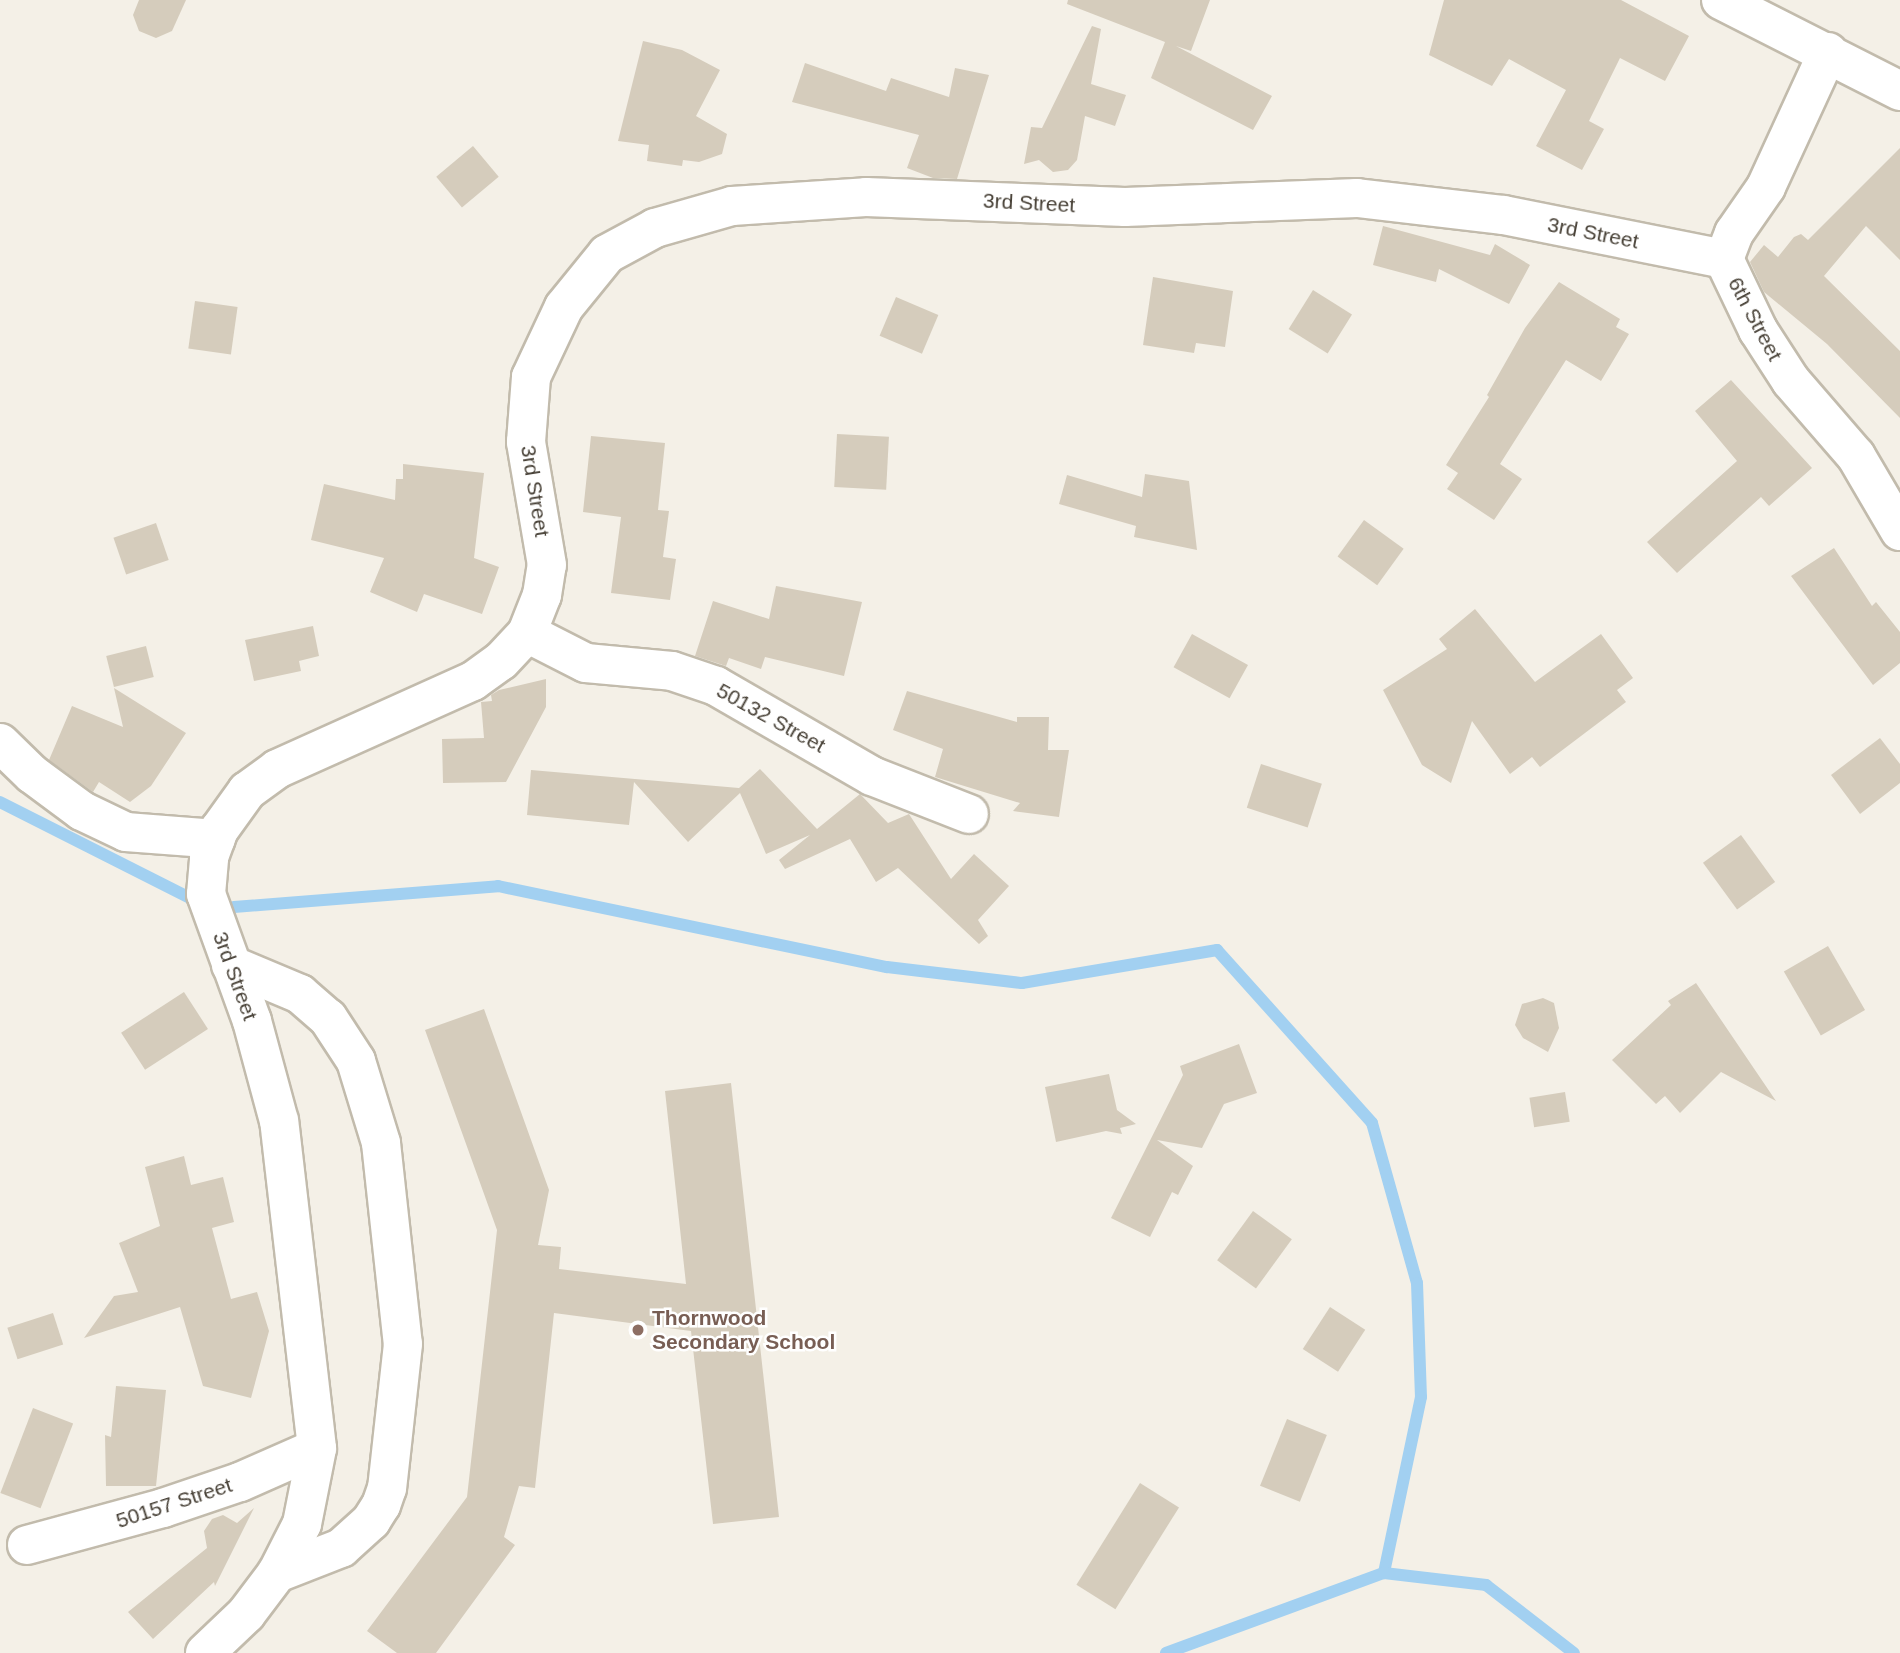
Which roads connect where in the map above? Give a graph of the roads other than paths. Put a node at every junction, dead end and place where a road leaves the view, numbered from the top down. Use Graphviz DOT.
graph roads {
  1 [pos="1721,0"];
  2 [pos="1828,52"];
  3 [pos="1900,91"];
  4 [pos="1724,259"];
  5 [pos="1900,531"];
  6 [pos="527,633"];
  7 [pos="0,743"];
  8 [pos="969,814"];
  9 [pos="216,839"];
  10 [pos="231,965"];
  11 [pos="317,1448"];
  12 [pos="27,1545"];
  13 [pos="277,1573"];
  14 [pos="205,1653"];
  1 -- 2 [label="street"];
  2 -- 3 [label="street"];
  2 -- 4 [label="street, 6th Street"];
  4 -- 5 [label="street, 6th Street"];
  4 -- 6 [label="street, 3rd Street"];
  6 -- 8 [label="street, 50132 Street"];
  6 -- 9 [label="street, 3rd Street"];
  7 -- 9 [label="street"];
  9 -- 10 [label="street, 3rd Street"];
  10 -- 11 [label="street, 3rd Street"];
  10 -- 13 [label="street"];
  11 -- 12 [label="street, 50157 Street"];
  11 -- 13 [label="street, 3rd Street"];
  13 -- 14 [label="street, 3rd Street"];
}
